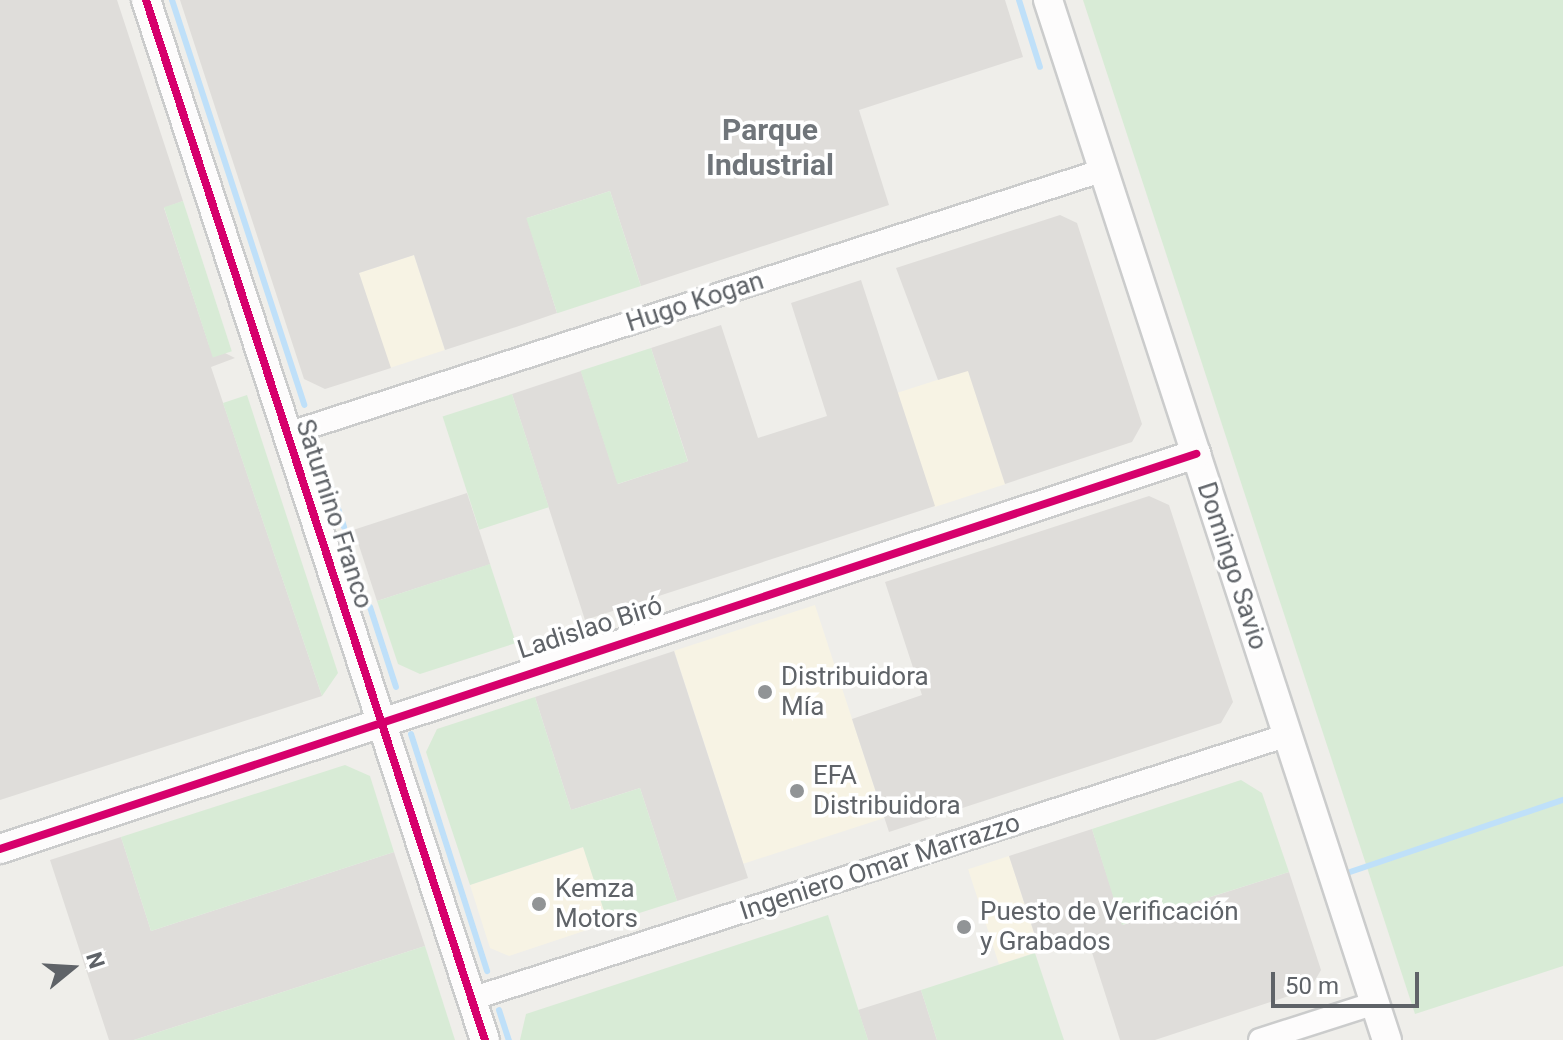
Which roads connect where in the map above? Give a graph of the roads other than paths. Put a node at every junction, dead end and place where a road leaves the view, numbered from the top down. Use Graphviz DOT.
graph roads {
  1 [pos="146,0"];
  2 [pos="1048,0"];
  3 [pos="1104,170"];
  4 [pos="287,434"];
  5 [pos="1196,454"];
  6 [pos="381,721"];
  7 [pos="1288,735"];
  8 [pos="0,849"];
  9 [pos="471,999"];
  10 [pos="1375,1003"];
  11 [pos="485,1040"];
  12 [pos="1260,1040"];
  13 [pos="1387,1040"];
  1 -- 4 [label="street, Saturnino Franco"];
  2 -- 3 [label="street, Domingo Savio"];
  3 -- 4 [label="street, Hugo Kogan"];
  3 -- 5 [label="street, Domingo Savio"];
  4 -- 6 [label="street, Saturnino Franco"];
  5 -- 6 [label="street, Ladislao Biró"];
  5 -- 7 [label="street, Domingo Savio"];
  6 -- 8 [label="street, Ladislao Biró"];
  6 -- 9 [label="street, Saturnino Franco"];
  7 -- 9 [label="street, Ingeniero Omar Marrazzo"];
  7 -- 10 [label="street, Domingo Savio"];
  9 -- 11 [label="street, Saturnino Franco"];
  10 -- 12 [label="street"];
  10 -- 13 [label="street, Domingo Savio"];
}
